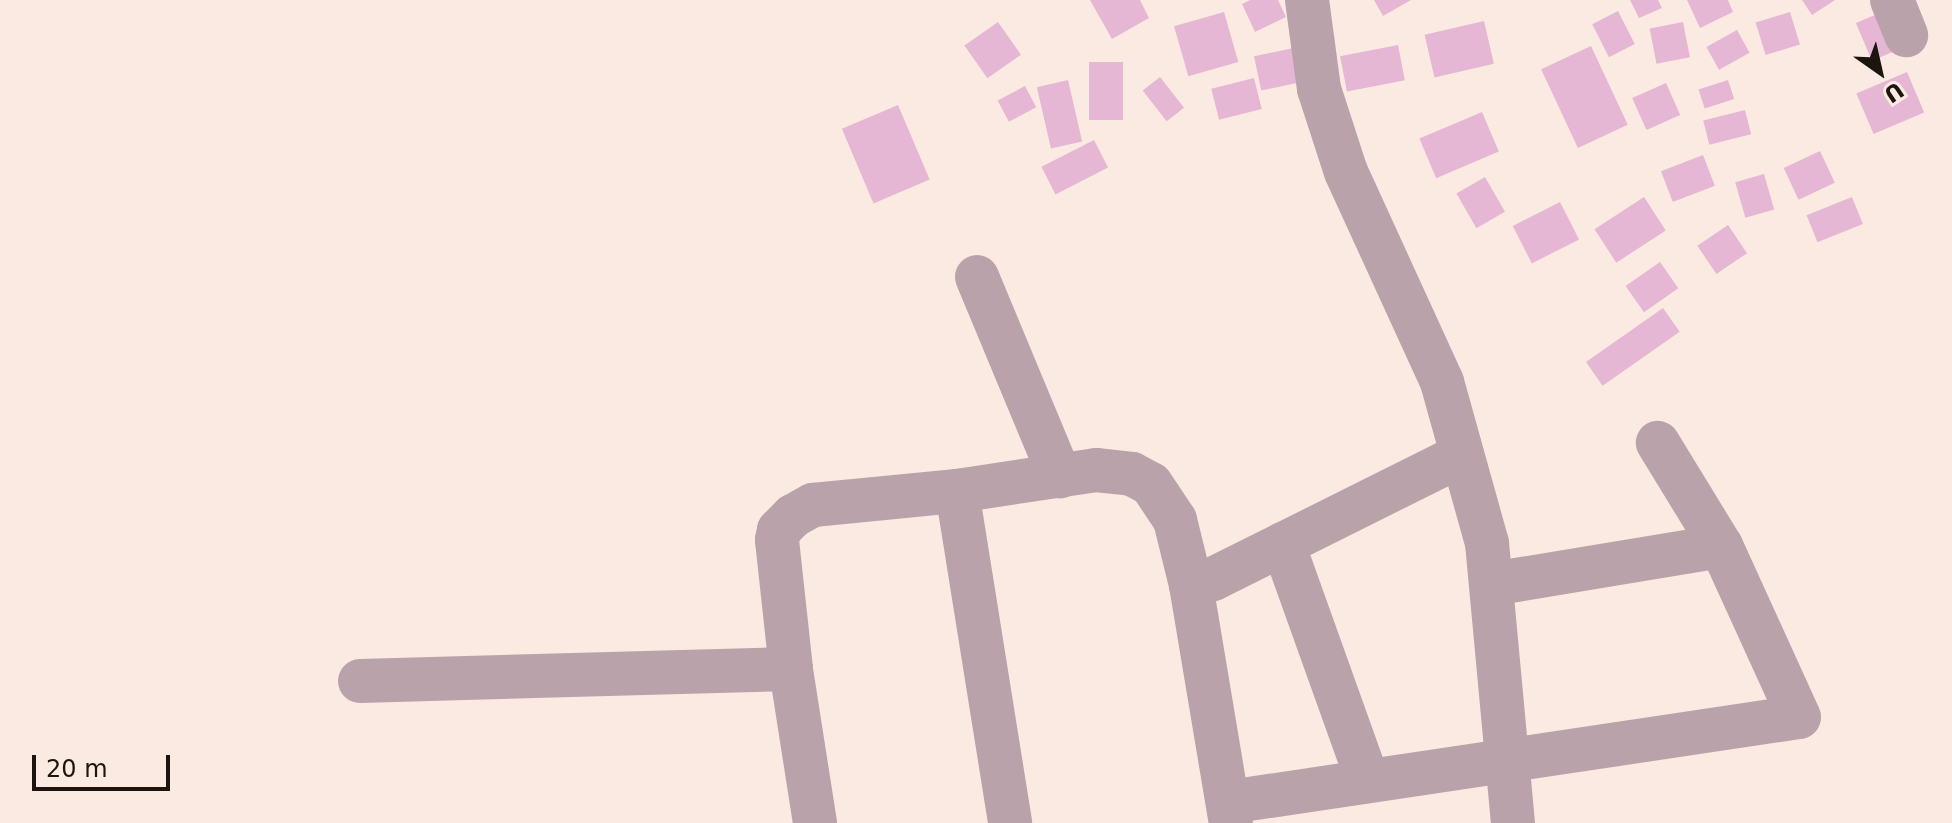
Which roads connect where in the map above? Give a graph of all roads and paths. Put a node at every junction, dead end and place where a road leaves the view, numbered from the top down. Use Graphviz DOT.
graph roads {
  1 [pos="1307,0"];
  2 [pos="977,277"];
  3 [pos="1658,443"];
  4 [pos="1462,455"];
  5 [pos="1060,476"];
  6 [pos="957,491"];
  7 [pos="1283,544"];
  8 [pos="1721,546"];
  9 [pos="1492,584"];
  10 [pos="1191,585"];
  11 [pos="791,669"];
  12 [pos="360,681"];
  13 [pos="1507,760"];
  14 [pos="1367,779"];
  15 [pos="1230,812"];
  16 [pos="815,823"];
  17 [pos="1010,823"];
  18 [pos="1513,823"];
  1 -- 4 [label="street"];
  2 -- 5 [label="street"];
  3 -- 8 [label="street"];
  4 -- 7 [label="street"];
  4 -- 9 [label="street"];
  5 -- 6 [label="street"];
  5 -- 10 [label="street"];
  6 -- 11 [label="street"];
  6 -- 17 [label="street"];
  7 -- 10 [label="street"];
  7 -- 14 [label="street"];
  8 -- 9 [label="street"];
  8 -- 13 [label="street"];
  9 -- 13 [label="street"];
  10 -- 15 [label="street"];
  11 -- 12 [label="street"];
  11 -- 16 [label="street"];
  13 -- 14 [label="street"];
  13 -- 18 [label="street"];
  14 -- 15 [label="street"];
}
